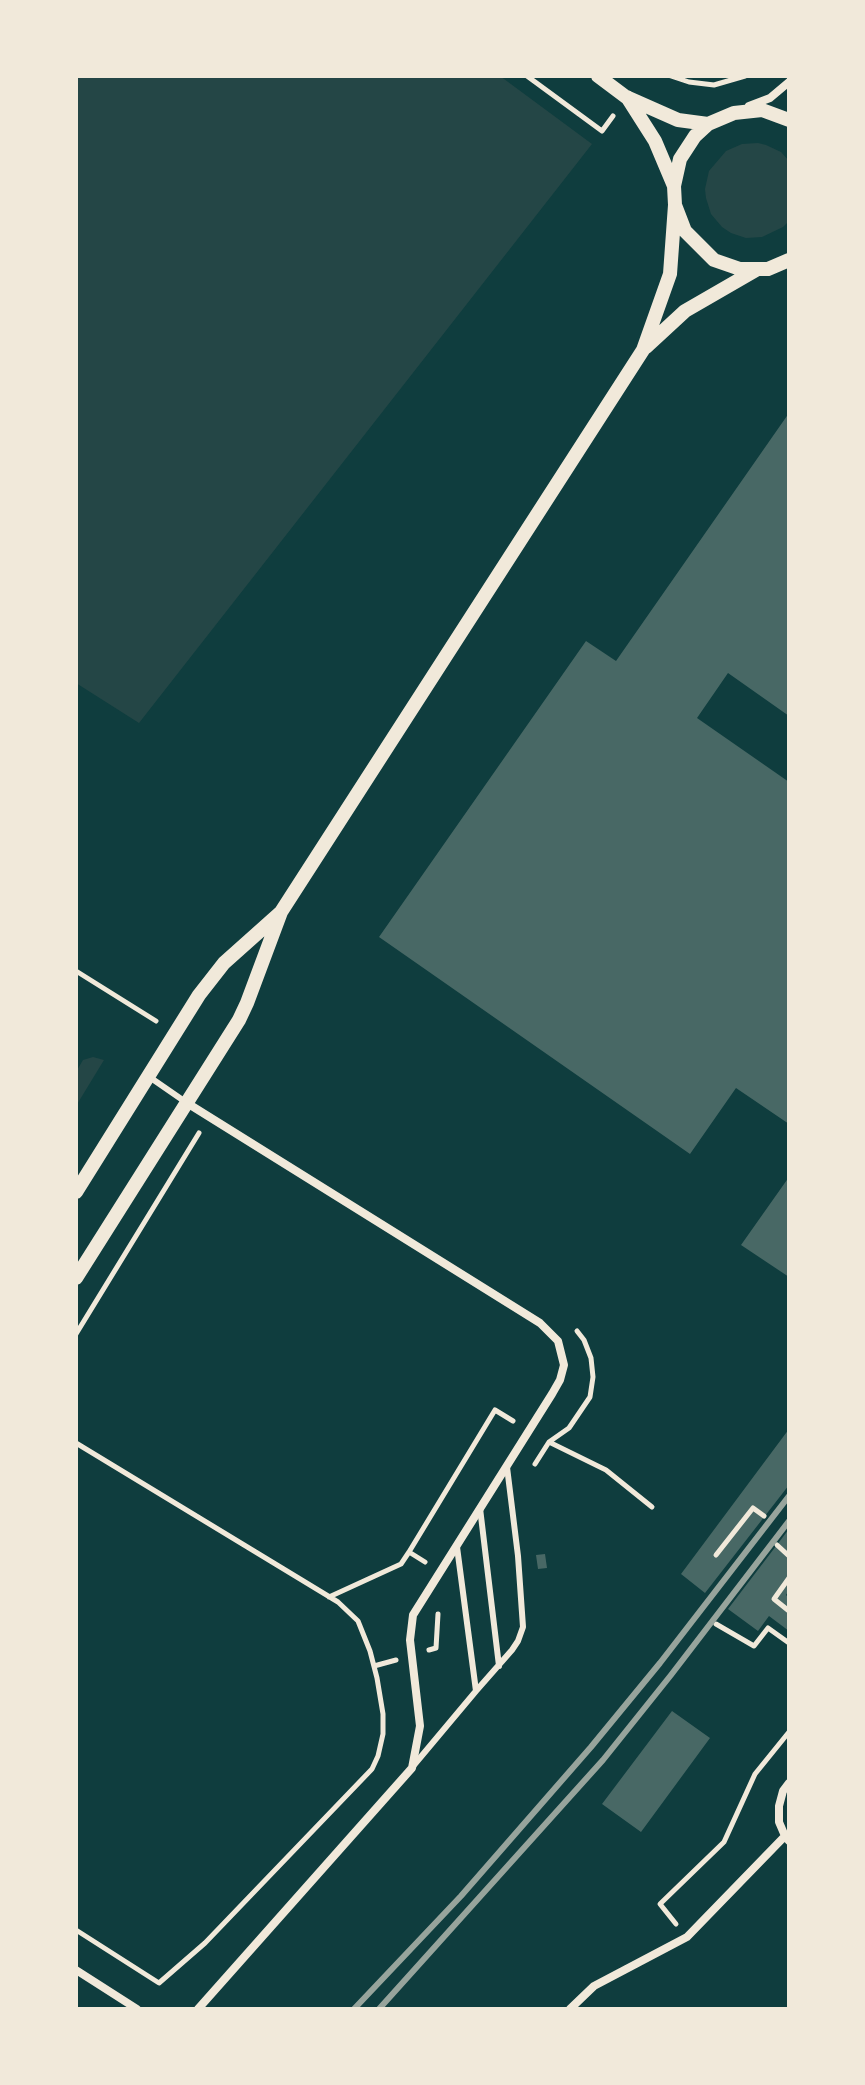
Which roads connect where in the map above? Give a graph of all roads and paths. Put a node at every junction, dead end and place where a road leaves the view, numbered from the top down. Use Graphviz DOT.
graph roads {
  1 [pos="527,76"];
  2 [pos="598,76"];
  3 [pos="671,76"];
  4 [pos="745,76"];
  5 [pos="789,82"];
  6 [pos="626,97"];
  7 [pos="734,113"];
  8 [pos="789,120"];
  9 [pos="708,124"];
  10 [pos="602,131"];
  11 [pos="674,186"];
  12 [pos="675,205"];
  13 [pos="789,260"];
  14 [pos="762,269"];
  15 [pos="789,272"];
  16 [pos="643,350"];
  17 [pos="281,912"];
  18 [pos="76,971"];
  19 [pos="174,1032"];
  20 [pos="148,1076"];
  21 [pos="187,1103"];
  22 [pos="200,1132"];
  23 [pos="76,1192"];
  24 [pos="76,1278"];
  25 [pos="569,1321"];
  26 [pos="76,1334"];
  27 [pos="76,1443"];
  28 [pos="534,1465"];
  29 [pos="507,1467"];
  30 [pos="606,1470"];
  31 [pos="652,1507"];
  32 [pos="480,1508"];
  33 [pos="764,1516"];
  34 [pos="456,1545"];
  35 [pos="777,1545"];
  36 [pos="716,1555"];
  37 [pos="789,1556"];
  38 [pos="440,1572"];
  39 [pos="461,1576"];
  40 [pos="789,1578"];
  41 [pos="329,1597"];
  42 [pos="789,1611"];
  43 [pos="716,1624"];
  44 [pos="789,1643"];
  45 [pos="412,1655"];
  46 [pos="374,1666"];
  47 [pos="499,1666"];
  48 [pos="476,1691"];
  49 [pos="789,1732"];
  50 [pos="412,1768"];
  51 [pos="789,1783"];
  52 [pos="787,1838"];
  53 [pos="76,1930"];
  54 [pos="687,1937"];
  55 [pos="76,1970"];
  56 [pos="137,2009"];
  57 [pos="198,2009"];
  58 [pos="570,2009"];
  1 -- 10 [label="path"];
  2 -- 6 [label="street"];
  3 -- 4 [label="path"];
  5 -- 7 [label="street"];
  6 -- 9 [label="street"];
  6 -- 11 [label="street"];
  7 -- 8 [label="street"];
  7 -- 9 [label="street"];
  9 -- 11 [label="street"];
  11 -- 12 [label="street"];
  12 -- 14 [label="street"];
  12 -- 16 [label="street"];
  13 -- 14 [label="street"];
  14 -- 15 [label="street"];
  14 -- 16 [label="street"];
  16 -- 17 [label="street"];
  17 -- 19 [label="street"];
  17 -- 21 [label="street"];
  18 -- 19 [label="path"];
  19 -- 20 [label="street"];
  20 -- 21 [label="lane"];
  20 -- 23 [label="street"];
  21 -- 24 [label="street"];
  21 -- 29 [label="street"];
  22 -- 26 [label="path"];
  25 -- 28 [label="path"];
  27 -- 41 [label="path"];
  29 -- 32 [label="street"];
  29 -- 47 [label="lane"];
  30 -- 31 [label="path"];
  32 -- 34 [label="street"];
  32 -- 47 [label="lane"];
  33 -- 36 [label="path"];
  34 -- 38 [label="street"];
  34 -- 39 [label="lane"];
  35 -- 37 [label="path"];
  38 -- 41 [label="path"];
  38 -- 45 [label="street"];
  39 -- 45 [label="path"];
  39 -- 48 [label="lane"];
  40 -- 42 [label="path"];
  41 -- 46 [label="path"];
  43 -- 44 [label="path"];
  45 -- 46 [label="path"];
  45 -- 50 [label="street"];
  46 -- 53 [label="path"];
  47 -- 48 [label="lane"];
  48 -- 50 [label="lane"];
  49 -- 54 [label="path"];
  50 -- 57 [label="street"];
  51 -- 52 [label="street"];
  52 -- 54 [label="street"];
  54 -- 58 [label="street"];
  55 -- 56 [label="street"];
}
